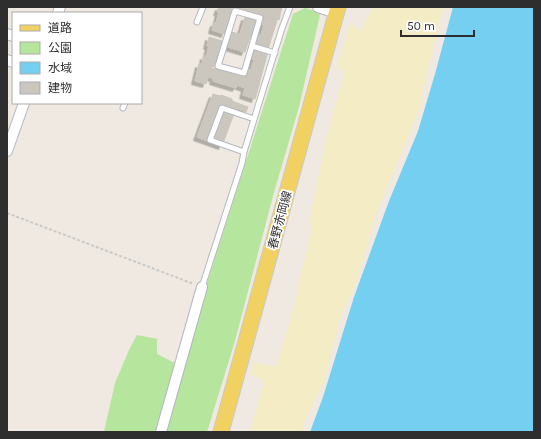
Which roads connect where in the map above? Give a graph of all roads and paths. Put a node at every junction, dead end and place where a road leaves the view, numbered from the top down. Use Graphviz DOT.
graph roads {
  1 [pos="203,7"];
  2 [pos="290,7"];
  3 [pos="318,7"];
  4 [pos="337,10"];
  5 [pos="197,22"];
  6 [pos="252,46"];
  7 [pos="275,53"];
  8 [pos="24,104"];
  9 [pos="254,119"];
  10 [pos="7,151"];
  11 [pos="244,152"];
  12 [pos="7,213"];
  13 [pos="202,287"];
  14 [pos="161,432"];
  15 [pos="221,432"];
  1 -- 5 [label="lane"];
  2 -- 7 [label="lane"];
  3 -- 4 [label="street"];
  4 -- 15 [label="main road, 春野赤岡線"];
  6 -- 6 [label="lane"];
  6 -- 7 [label="lane"];
  7 -- 9 [label="lane"];
  8 -- 10 [label="street"];
  9 -- 11 [label="lane"];
  9 -- 11 [label="lane"];
  11 -- 13 [label="lane"];
  12 -- 13 [label="path"];
  13 -- 14 [label="street"];
}
